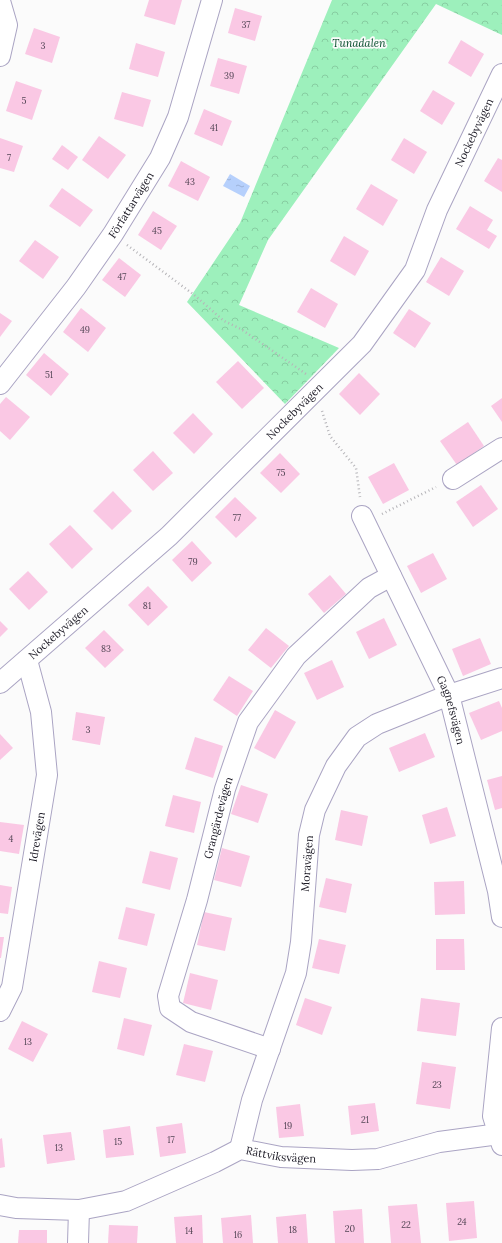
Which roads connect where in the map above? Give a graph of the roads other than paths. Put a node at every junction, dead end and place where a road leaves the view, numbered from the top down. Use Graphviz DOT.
graph roads {
  1 [pos="212,0"];
  2 [pos="0,2"];
  3 [pos="0,56"];
  4 [pos="502,74"];
  5 [pos="0,384"];
  6 [pos="502,448"];
  7 [pos="453,479"];
  8 [pos="362,516"];
  9 [pos="391,576"];
  10 [pos="27,660"];
  11 [pos="502,678"];
  12 [pos="0,683"];
  13 [pos="449,695"];
  14 [pos="502,917"];
  15 [pos="0,1011"];
  16 [pos="502,1028"];
  17 [pos="270,1049"];
  18 [pos="501,1138"];
  19 [pos="240,1150"];
  20 [pos="0,1205"];
  21 [pos="79,1210"];
  22 [pos="78,1243"];
  1 -- 5 [label="street, Författarvägen"];
  2 -- 3 [label="street"];
  4 -- 10 [label="street, Nockebyvägen"];
  6 -- 7 [label="street"];
  8 -- 9 [label="street, Gagnefsvägen"];
  9 -- 13 [label="street, Gagnefsvägen"];
  9 -- 17 [label="street, Grangärdevägen"];
  10 -- 12 [label="street, Nockebyvägen"];
  10 -- 15 [label="street, Idrevägen"];
  11 -- 13 [label="street, Moravägen"];
  13 -- 14 [label="street, Gagnefsvägen"];
  13 -- 17 [label="street, Moravägen"];
  16 -- 18 [label="street"];
  17 -- 19 [label="street, Moravägen"];
  18 -- 19 [label="street, Rättviksvägen"];
  19 -- 21 [label="street, Rättviksvägen"];
  20 -- 21 [label="street, Rättviksvägen"];
  21 -- 22 [label="street"];
}
